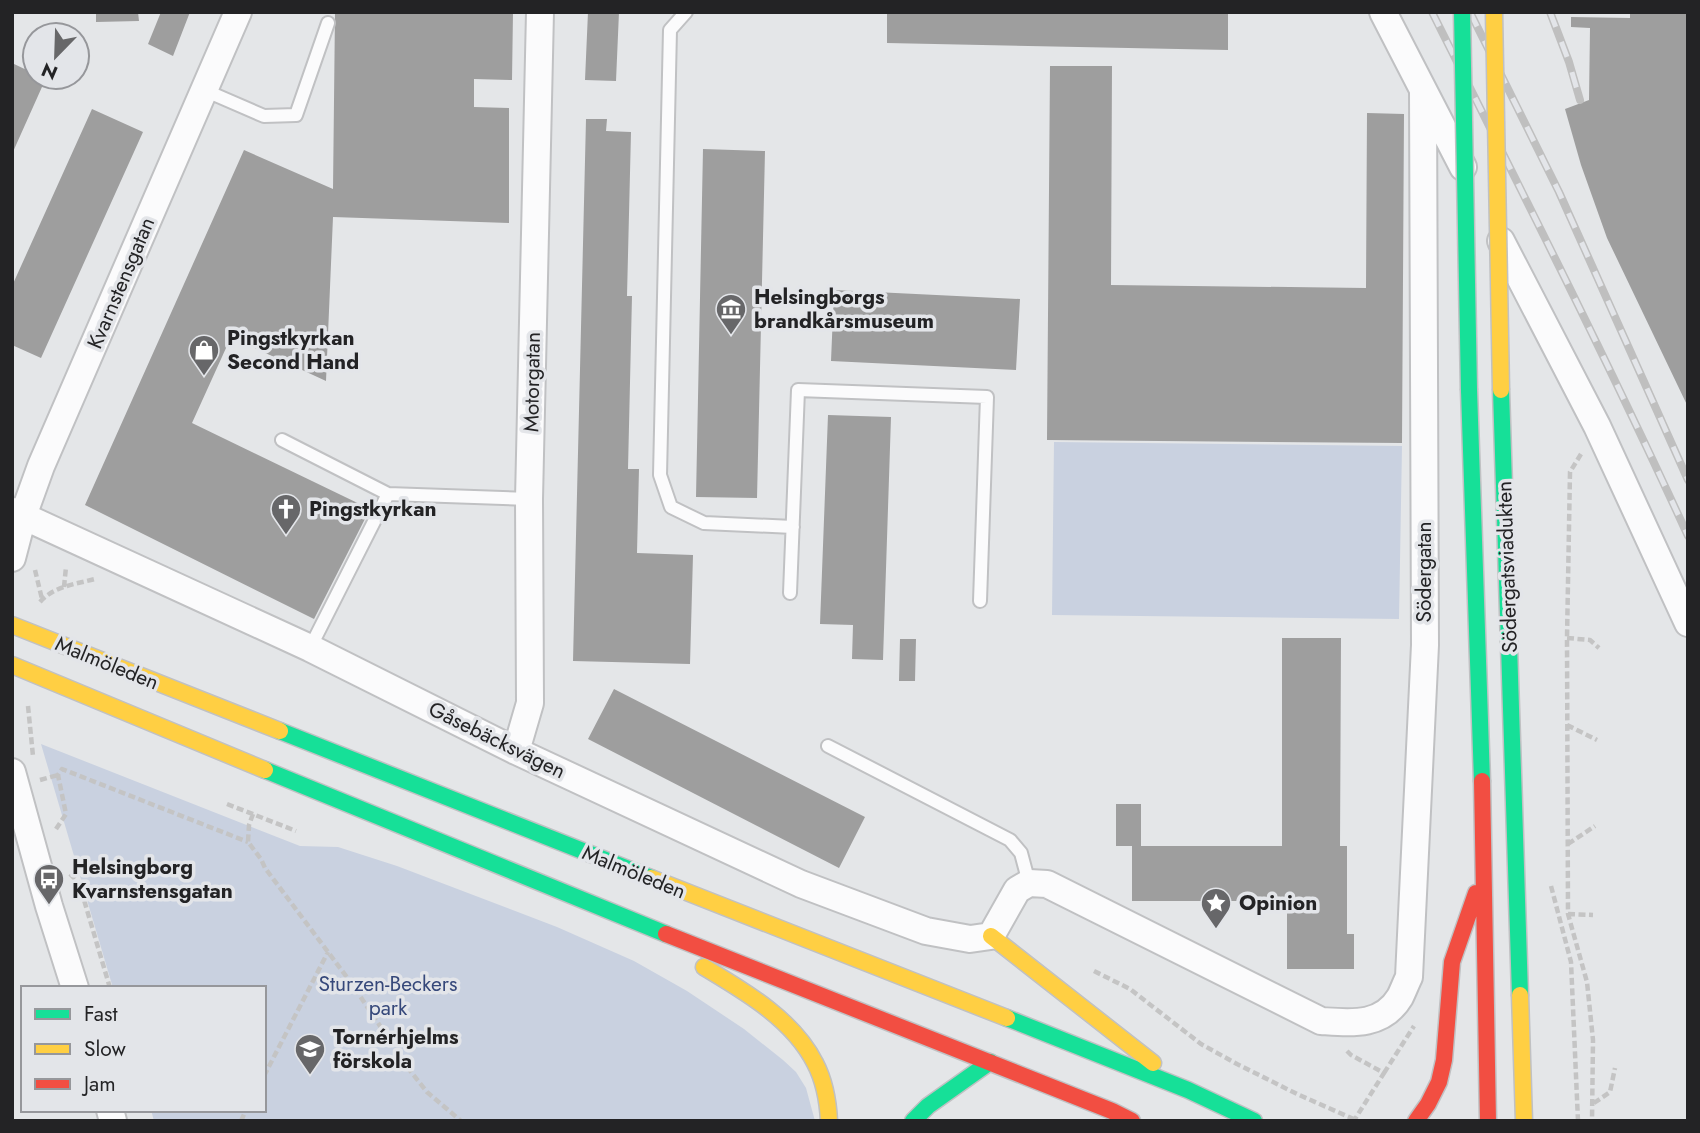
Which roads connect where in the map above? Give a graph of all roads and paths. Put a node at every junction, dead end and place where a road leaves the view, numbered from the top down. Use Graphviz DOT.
graph roads {
  1 [pos="238,12"];
  2 [pos="540,12"];
  3 [pos="686,12"];
  4 [pos="1383,12"];
  5 [pos="1462,12"];
  6 [pos="1494,12"];
  7 [pos="327,23"];
  8 [pos="204,90"];
  9 [pos="1423,92"];
  10 [pos="1597,426"];
  11 [pos="282,440"];
  12 [pos="388,494"];
  13 [pos="529,499"];
  14 [pos="18,514"];
  15 [pos="793,527"];
  16 [pos="12,558"];
  17 [pos="137,569"];
  18 [pos="790,593"];
  19 [pos="979,601"];
  20 [pos="38,606"];
  21 [pos="1688,623"];
  22 [pos="12,625"];
  23 [pos="1567,638"];
  24 [pos="310,648"];
  25 [pos="1599,648"];
  26 [pos="12,665"];
  27 [pos="1567,725"];
  28 [pos="1597,740"];
  29 [pos="828,746"];
  30 [pos="516,751"];
  31 [pos="12,772"];
  32 [pos="58,775"];
  33 [pos="39,780"];
  34 [pos="227,804"];
  35 [pos="253,814"];
  36 [pos="1595,826"];
  37 [pos="297,830"];
  38 [pos="54,832"];
  39 [pos="248,842"];
  40 [pos="1568,845"];
  41 [pos="1484,873"];
  42 [pos="1030,883"];
  43 [pos="612,913"];
  44 [pos="1568,914"];
  45 [pos="1594,915"];
  46 [pos="991,936"];
  47 [pos="328,952"];
  48 [pos="1094,971"];
  49 [pos="74,986"];
  50 [pos="1321,1021"];
  51 [pos="990,1062"];
  52 [pos="1615,1068"];
  53 [pos="266,1072"];
  54 [pos="1188,1090"];
  55 [pos="1594,1103"];
  56 [pos="1357,1120"];
  57 [pos="461,1121"];
  58 [pos="829,1121"];
  59 [pos="913,1121"];
  60 [pos="1132,1121"];
  61 [pos="1254,1121"];
  62 [pos="1416,1121"];
  63 [pos="1488,1121"];
  64 [pos="1524,1121"];
  65 [pos="1592,1121"];
  1 -- 8 [label="street, Kvarnstensgatan"];
  2 -- 13 [label="street, Motorgatan"];
  3 -- 15 [label="lane"];
  4 -- 9 [label="street"];
  5 -- 41 [label="main road, Södergatsviadukten, bridge"];
  6 -- 64 [label="main road, Södergatsviadukten, bridge"];
  7 -- 8 [label="lane"];
  8 -- 14 [label="street, Kvarnstensgatan"];
  9 -- 10 [label="street"];
  9 -- 50 [label="street, Södergatan"];
  10 -- 21 [label="street"];
  10 -- 23 [label="path"];
  11 -- 12 [label="lane"];
  12 -- 13 [label="lane"];
  12 -- 24 [label="lane"];
  13 -- 30 [label="street, Motorgatan"];
  14 -- 16 [label="street, Kvarnstensgatan"];
  14 -- 17 [label="street, Gåsebäcksvägen"];
  15 -- 18 [label="lane"];
  15 -- 19 [label="lane"];
  17 -- 20 [label="path"];
  17 -- 24 [label="street, Gåsebäcksvägen"];
  22 -- 54 [label="main road, Malmöleden"];
  23 -- 25 [label="path"];
  23 -- 27 [label="path"];
  24 -- 30 [label="street, Gåsebäcksvägen"];
  26 -- 43 [label="main road, Malmöleden"];
  27 -- 28 [label="path"];
  27 -- 40 [label="path"];
  29 -- 42 [label="lane"];
  30 -- 46 [label="street, Gåsebäcksvägen"];
  31 -- 49 [label="street"];
  32 -- 33 [label="path"];
  32 -- 38 [label="path"];
  32 -- 39 [label="path"];
  34 -- 35 [label="path"];
  35 -- 37 [label="path"];
  35 -- 39 [label="path"];
  36 -- 40 [label="path"];
  39 -- 47 [label="path"];
  40 -- 44 [label="path"];
  41 -- 62 [label="main road"];
  41 -- 63 [label="main road, Södergatsviadukten"];
  42 -- 46 [label="street"];
  42 -- 50 [label="street"];
  43 -- 51 [label="main road, Malmöleden"];
  43 -- 58 [label="main road"];
  44 -- 45 [label="path"];
  44 -- 55 [label="path"];
  46 -- 54 [label="main road"];
  47 -- 53 [label="path"];
  47 -- 57 [label="path"];
  48 -- 56 [label="path"];
  50 -- 56 [label="path"];
  51 -- 59 [label="main road"];
  51 -- 60 [label="main road, Malmöleden"];
  52 -- 55 [label="path"];
  54 -- 61 [label="main road, Malmöleden"];
  55 -- 65 [label="path"];
}
